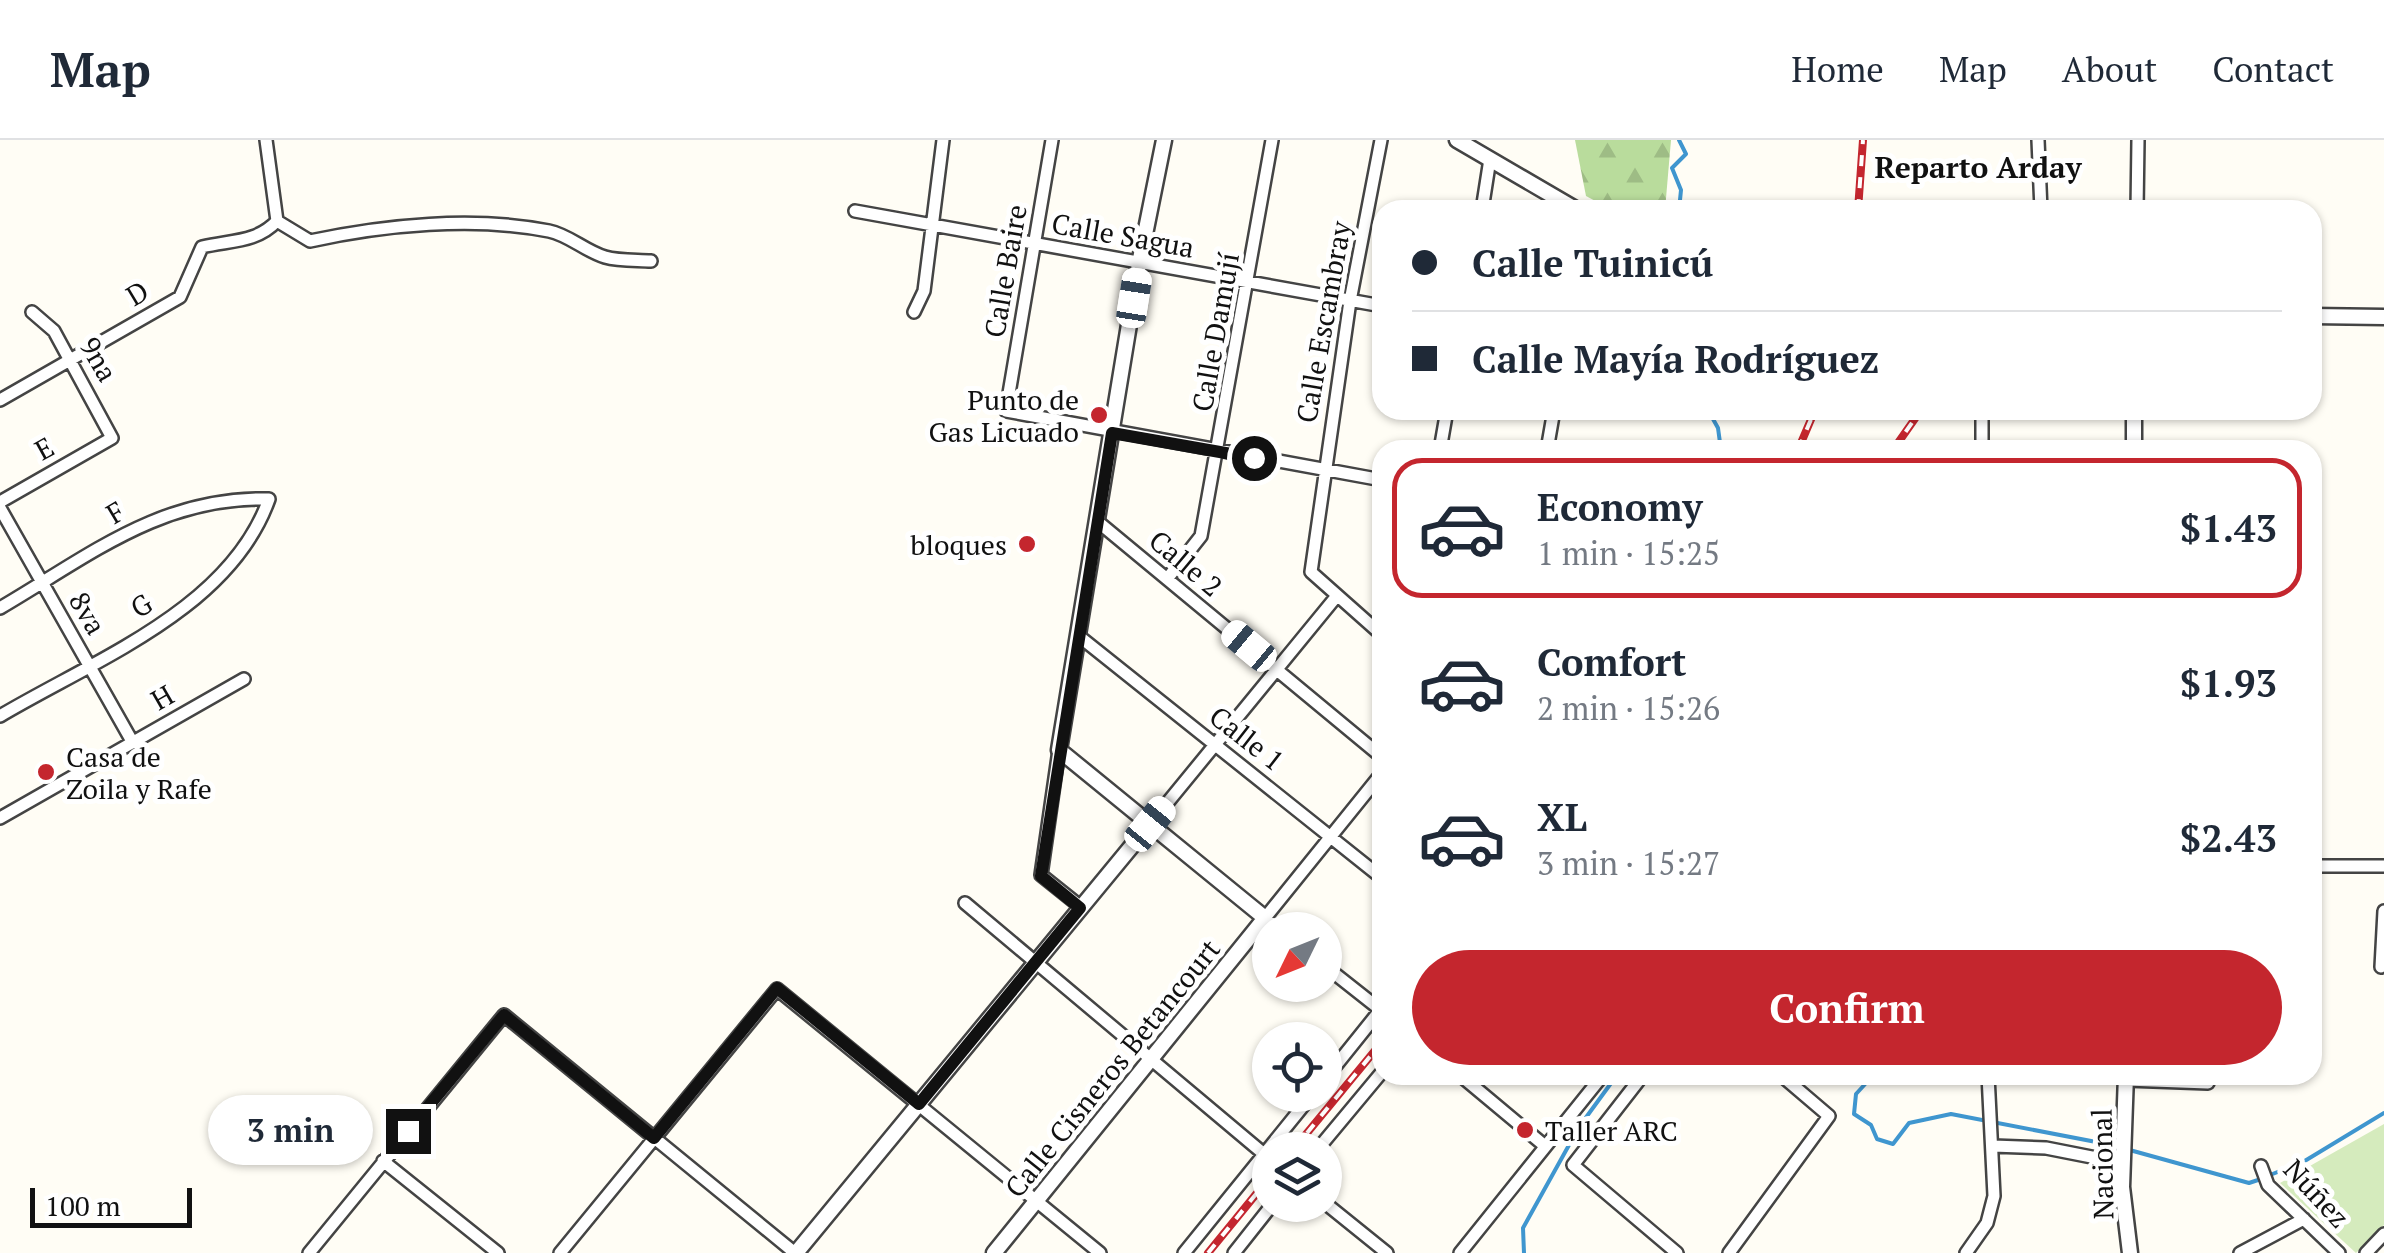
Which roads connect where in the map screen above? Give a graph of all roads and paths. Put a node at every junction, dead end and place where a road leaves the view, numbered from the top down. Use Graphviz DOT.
graph roads {
  1 [pos="266,140"];
  2 [pos="944,140"];
  3 [pos="1052,140"];
  4 [pos="1164,140"];
  5 [pos="1272,140"];
  6 [pos="1381,140"];
  7 [pos="1457,140"];
  8 [pos="2038,140"];
  9 [pos="2138,140"];
  10 [pos="1490,158"];
  11 [pos="1484,200"];
  12 [pos="1561,200"];
  13 [pos="2041,200"];
  14 [pos="2137,200"];
  15 [pos="855,210"];
  16 [pos="277,222"];
  17 [pos="934,226"];
  18 [pos="1036,244"];
  19 [pos="651,261"];
  20 [pos="1139,264"];
  21 [pos="1249,282"];
  22 [pos="1350,300"];
  23 [pos="1372,304"];
  24 [pos="32,312"];
  25 [pos="914,312"];
  26 [pos="2322,316"];
  27 [pos="2384,317"];
  28 [pos="72,361"];
  29 [pos="0,400"];
  30 [pos="1112,433"];
  31 [pos="112,438"];
  32 [pos="1219,452"];
  33 [pos="1323,471"];
  34 [pos="1372,478"];
  35 [pos="269,499"];
  36 [pos="0,505"];
  37 [pos="1097,521"];
  38 [pos="1166,579"];
  39 [pos="42,583"];
  40 [pos="1336,597"];
  41 [pos="0,608"];
  42 [pos="1372,628"];
  43 [pos="1080,637"];
  44 [pos="88,664"];
  45 [pos="1276,669"];
  46 [pos="244,680"];
  47 [pos="0,716"];
  48 [pos="133,743"];
  49 [pos="1215,744"];
  50 [pos="1372,749"];
  51 [pos="1059,750"];
  52 [pos="1372,785"];
  53 [pos="0,818"];
  54 [pos="1150,824"];
  55 [pos="1331,836"];
  56 [pos="2322,866"];
  57 [pos="2384,866"];
  58 [pos="1372,870"];
  59 [pos="965,902"];
  60 [pos="1080,908"];
  61 [pos="2384,910"];
  62 [pos="1259,912"];
  63 [pos="1271,912"];
  64 [pos="1252,935"];
  65 [pos="1038,961"];
  66 [pos="2381,966"];
  67 [pos="1342,979"];
  68 [pos="1372,1002"];
  69 [pos="1372,1022"];
  70 [pos="1152,1056"];
  71 [pos="1342,1058"];
  72 [pos="1372,1084"];
  73 [pos="1472,1085"];
  74 [pos="1596,1085"];
  75 [pos="1635,1085"];
  76 [pos="1793,1085"];
  77 [pos="1989,1085"];
  78 [pos="2126,1085"];
  79 [pos="919,1104"];
  80 [pos="1298,1112"];
  81 [pos="1282,1132"];
  82 [pos="1332,1132"];
  83 [pos="654,1138"];
  84 [pos="1992,1140"];
  85 [pos="1252,1144"];
  86 [pos="1545,1146"];
  87 [pos="2122,1159"];
  88 [pos="383,1161"];
  89 [pos="2260,1166"];
  90 [pos="1252,1169"];
  91 [pos="1037,1201"];
  92 [pos="1342,1217"];
  93 [pos="2304,1219"];
  94 [pos="1259,1222"];
  95 [pos="2384,1234"];
  96 [pos="309,1253"];
  97 [pos="498,1253"];
  98 [pos="560,1253"];
  99 [pos="796,1253"];
  100 [pos="994,1253"];
  101 [pos="1100,1253"];
  102 [pos="1184,1253"];
  103 [pos="1234,1253"];
  104 [pos="1387,1253"];
  105 [pos="1460,1253"];
  106 [pos="1677,1253"];
  107 [pos="1729,1253"];
  108 [pos="1966,1253"];
  109 [pos="2130,1253"];
  110 [pos="2240,1253"];
  111 [pos="2339,1253"];
  112 [pos="2366,1253"];
  1 -- 16 [label="street"];
  2 -- 17 [label="street"];
  3 -- 18 [label="street, Calle Baire"];
  4 -- 20 [label="street"];
  5 -- 21 [label="street, Calle Damují"];
  6 -- 22 [label="street, Calle Escambray"];
  7 -- 10 [label="street"];
  8 -- 13 [label="street"];
  9 -- 14 [label="street"];
  10 -- 11 [label="street"];
  10 -- 12 [label="street"];
  15 -- 17 [label="street, Calle Sagua"];
  16 -- 19 [label="street"];
  16 -- 28 [label="street, D"];
  17 -- 18 [label="street, Calle Sagua"];
  17 -- 25 [label="street"];
  18 -- 20 [label="street, Calle Sagua"];
  18 -- 30 [label="street, Calle Baire"];
  20 -- 21 [label="street, Calle Sagua"];
  20 -- 30 [label="street"];
  21 -- 22 [label="street, Calle Sagua"];
  21 -- 32 [label="street, Calle Damují"];
  22 -- 23 [label="street, Calle Sagua"];
  22 -- 33 [label="street, Calle Escambray"];
  24 -- 28 [label="street, 9na"];
  26 -- 27 [label="street"];
  28 -- 29 [label="street, D"];
  28 -- 31 [label="street, 9na"];
  30 -- 32 [label="street"];
  30 -- 37 [label="street"];
  31 -- 36 [label="street, E"];
  32 -- 33 [label="street"];
  32 -- 38 [label="street, Calle Damují"];
  33 -- 34 [label="street"];
  33 -- 40 [label="street, Calle Escambray"];
  35 -- 39 [label="street, F"];
  35 -- 44 [label="street, G"];
  36 -- 39 [label="street, 8va"];
  37 -- 38 [label="street, Calle 2"];
  37 -- 43 [label="street"];
  38 -- 45 [label="street, Calle 2"];
  39 -- 41 [label="street, F"];
  39 -- 44 [label="street, 8va"];
  40 -- 42 [label="street"];
  40 -- 45 [label="street"];
  43 -- 49 [label="street, Calle 1"];
  43 -- 51 [label="street"];
  44 -- 47 [label="street, G"];
  44 -- 48 [label="street, 8va"];
  45 -- 49 [label="street"];
  45 -- 50 [label="street, Calle 2"];
  46 -- 48 [label="street, H"];
  48 -- 53 [label="street, H"];
  49 -- 54 [label="street"];
  49 -- 55 [label="street, Calle 1"];
  51 -- 54 [label="street"];
  51 -- 60 [label="street"];
  52 -- 55 [label="street, Calle Cisneros Betancourt"];
  54 -- 60 [label="street"];
  54 -- 62 [label="street"];
  55 -- 58 [label="street, Calle 1"];
  55 -- 63 [label="street, Calle Cisneros Betancourt"];
  56 -- 57 [label="street"];
  59 -- 65 [label="street"];
  60 -- 65 [label="street"];
  61 -- 66 [label="street"];
  64 -- 70 [label="street, Calle Cisneros Betancourt"];
  65 -- 70 [label="street"];
  65 -- 79 [label="street"];
  67 -- 68 [label="street"];
  69 -- 71 [label="street"];
  70 -- 85 [label="street"];
  70 -- 91 [label="street, Calle Cisneros Betancourt"];
  72 -- 82 [label="street"];
  73 -- 86 [label="street"];
  74 -- 86 [label="street"];
  75 -- 106 [label="street"];
  76 -- 107 [label="street"];
  77 -- 84 [label="street"];
  78 -- 87 [label="street, Nacional"];
  79 -- 83 [label="street"];
  79 -- 91 [label="street"];
  79 -- 99 [label="street"];
  80 -- 81 [label="street"];
  83 -- 88 [label="street"];
  83 -- 98 [label="street"];
  83 -- 99 [label="street"];
  84 -- 87 [label="street"];
  84 -- 108 [label="street"];
  86 -- 105 [label="street"];
  87 -- 109 [label="street, Nacional"];
  88 -- 96 [label="street"];
  88 -- 97 [label="street"];
  89 -- 93 [label="street, Núñez"];
  90 -- 102 [label="street"];
  91 -- 100 [label="street, Calle Cisneros Betancourt"];
  91 -- 101 [label="street"];
  92 -- 104 [label="street"];
  93 -- 110 [label="street"];
  93 -- 111 [label="street, Núñez"];
  94 -- 103 [label="street"];
  95 -- 112 [label="street"];
}
